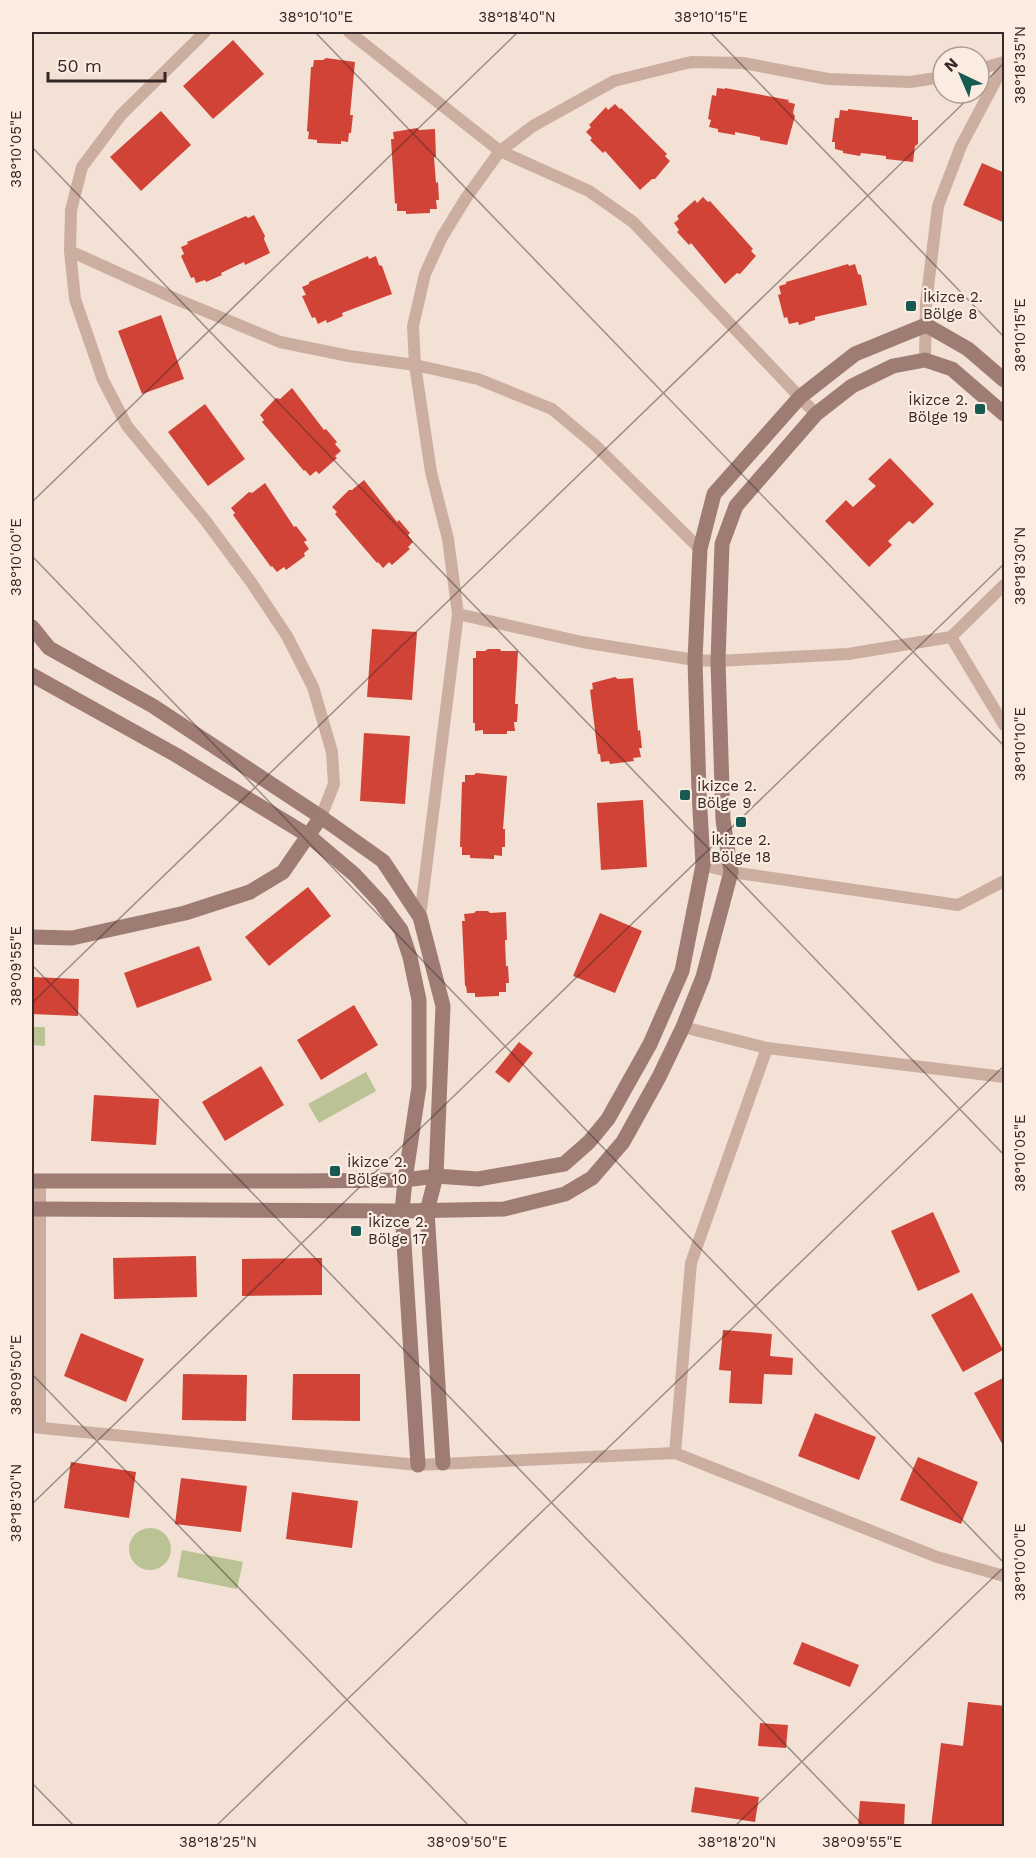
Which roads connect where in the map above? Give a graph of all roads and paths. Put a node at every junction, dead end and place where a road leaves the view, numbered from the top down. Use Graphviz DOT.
graph roads {
  1 [pos="205,32"];
  2 [pos="349,32"];
  3 [pos="1005,64"];
  4 [pos="931,79"];
  5 [pos="500,151"];
  6 [pos="70,251"];
  7 [pos="926,325"];
  8 [pos="925,360"];
  9 [pos="415,365"];
  10 [pos="1005,380"];
  11 [pos="800,397"];
  12 [pos="816,414"];
  13 [pos="1005,414"];
  14 [pos="700,549"];
  15 [pos="1005,585"];
  16 [pos="458,614"];
  17 [pos="32,627"];
  18 [pos="951,637"];
  19 [pos="695,660"];
  20 [pos="717,661"];
  21 [pos="32,675"];
  22 [pos="1005,725"];
  23 [pos="321,817"];
  24 [pos="309,836"];
  25 [pos="703,865"];
  26 [pos="731,872"];
  27 [pos="1005,881"];
  28 [pos="420,917"];
  29 [pos="32,937"];
  30 [pos="683,1027"];
  31 [pos="766,1048"];
  32 [pos="1005,1077"];
  33 [pos="436,1176"];
  34 [pos="405,1180"];
  35 [pos="36,1181"];
  36 [pos="36,1209"];
  37 [pos="402,1211"];
  38 [pos="427,1211"];
  39 [pos="36,1427"];
  40 [pos="675,1453"];
  41 [pos="443,1463"];
  42 [pos="418,1465"];
  43 [pos="1005,1576"];
  1 -- 6 [label="street"];
  2 -- 5 [label="street"];
  3 -- 7 [label="street"];
  4 -- 5 [label="street"];
  5 -- 9 [label="street"];
  5 -- 11 [label="street"];
  6 -- 9 [label="street"];
  6 -- 23 [label="street"];
  7 -- 8 [label="street"];
  7 -- 10 [label="main road"];
  7 -- 11 [label="main road"];
  8 -- 12 [label="main road"];
  8 -- 13 [label="main road"];
  9 -- 14 [label="street"];
  9 -- 16 [label="street"];
  11 -- 12 [label="street"];
  11 -- 14 [label="main road"];
  12 -- 20 [label="main road"];
  14 -- 19 [label="main road"];
  15 -- 18 [label="street"];
  16 -- 19 [label="street"];
  16 -- 28 [label="street"];
  17 -- 23 [label="main road"];
  18 -- 20 [label="street"];
  18 -- 22 [label="street"];
  19 -- 20 [label="street"];
  19 -- 25 [label="main road"];
  20 -- 26 [label="main road"];
  21 -- 24 [label="main road"];
  23 -- 24 [label="main road"];
  23 -- 28 [label="main road"];
  24 -- 29 [label="main road"];
  24 -- 34 [label="main road"];
  25 -- 26 [label="street"];
  25 -- 33 [label="main road"];
  26 -- 27 [label="street"];
  26 -- 30 [label="main road"];
  28 -- 33 [label="main road"];
  30 -- 31 [label="street"];
  30 -- 38 [label="main road"];
  31 -- 32 [label="street"];
  31 -- 40 [label="street"];
  33 -- 34 [label="main road"];
  33 -- 38 [label="main road"];
  34 -- 35 [label="main road"];
  34 -- 37 [label="main road"];
  35 -- 36 [label="street"];
  36 -- 37 [label="main road"];
  36 -- 39 [label="street"];
  37 -- 38 [label="main road"];
  37 -- 42 [label="main road"];
  38 -- 41 [label="main road"];
  39 -- 42 [label="street"];
  40 -- 41 [label="street"];
  40 -- 43 [label="street"];
  41 -- 42 [label="street"];
}
